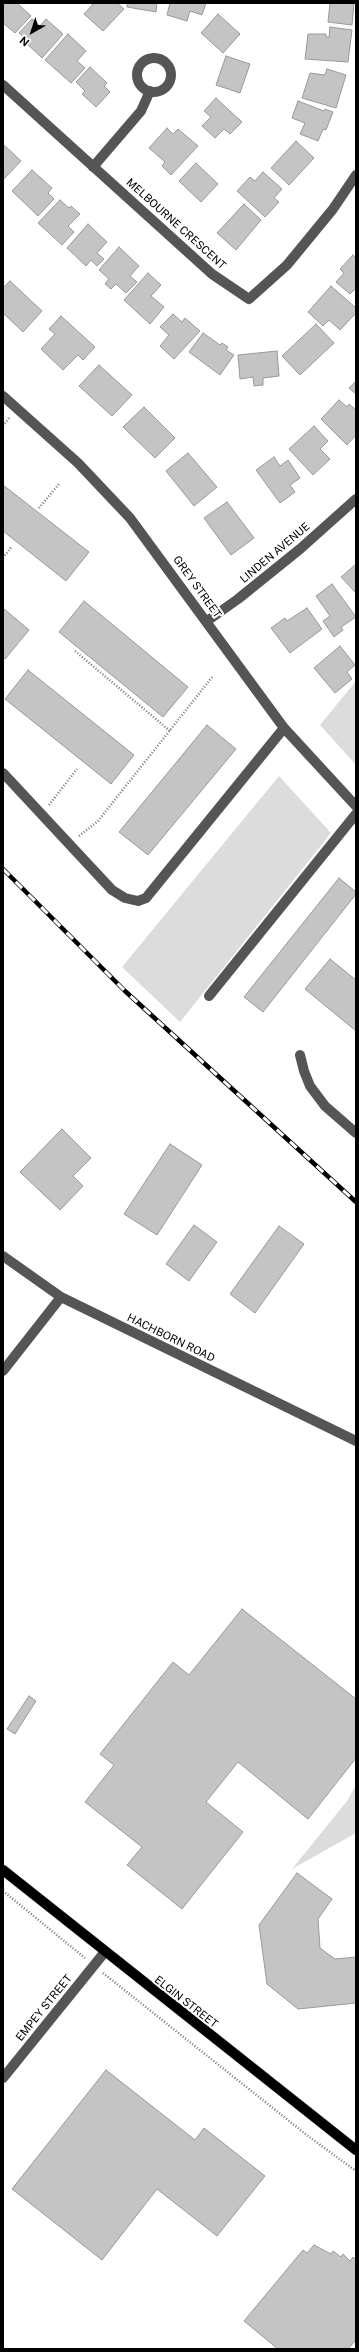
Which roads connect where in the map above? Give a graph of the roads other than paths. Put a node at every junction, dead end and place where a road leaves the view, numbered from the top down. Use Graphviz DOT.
graph roads {
  1 [pos="3,85"];
  2 [pos="150,91"];
  3 [pos="93,167"];
  4 [pos="356,175"];
  5 [pos="3,396"];
  6 [pos="356,499"];
  7 [pos="207,621"];
  8 [pos="284,728"];
  9 [pos="3,773"];
  10 [pos="356,806"];
  11 [pos="356,814"];
  12 [pos="209,996"];
  13 [pos="300,1055"];
  14 [pos="356,1133"];
  15 [pos="3,1256"];
  16 [pos="61,1297"];
  17 [pos="3,1371"];
  18 [pos="356,1441"];
  19 [pos="3,1870"];
  20 [pos="104,1953"];
  21 [pos="3,2078"];
  22 [pos="356,2150"];
  1 -- 3 [label="street, MELBOURNE CRESCENT"];
  2 -- 3 [label="street"];
  3 -- 4 [label="street, MELBOURNE CRESCENT"];
  5 -- 7 [label="street, GREY STREET"];
  6 -- 7 [label="street, LINDEN AVENUE"];
  7 -- 8 [label="street, GREY STREET"];
  8 -- 9 [label="street"];
  8 -- 10 [label="street, GREY STREET"];
  11 -- 12 [label="street"];
  13 -- 14 [label="street"];
  15 -- 16 [label="street, HACHBORN ROAD"];
  16 -- 17 [label="street"];
  16 -- 18 [label="street, HACHBORN ROAD"];
  19 -- 20 [label="main road, ELGIN STREET"];
  20 -- 21 [label="street, EMPEY STREET"];
  20 -- 22 [label="main road, ELGIN STREET"];
}
